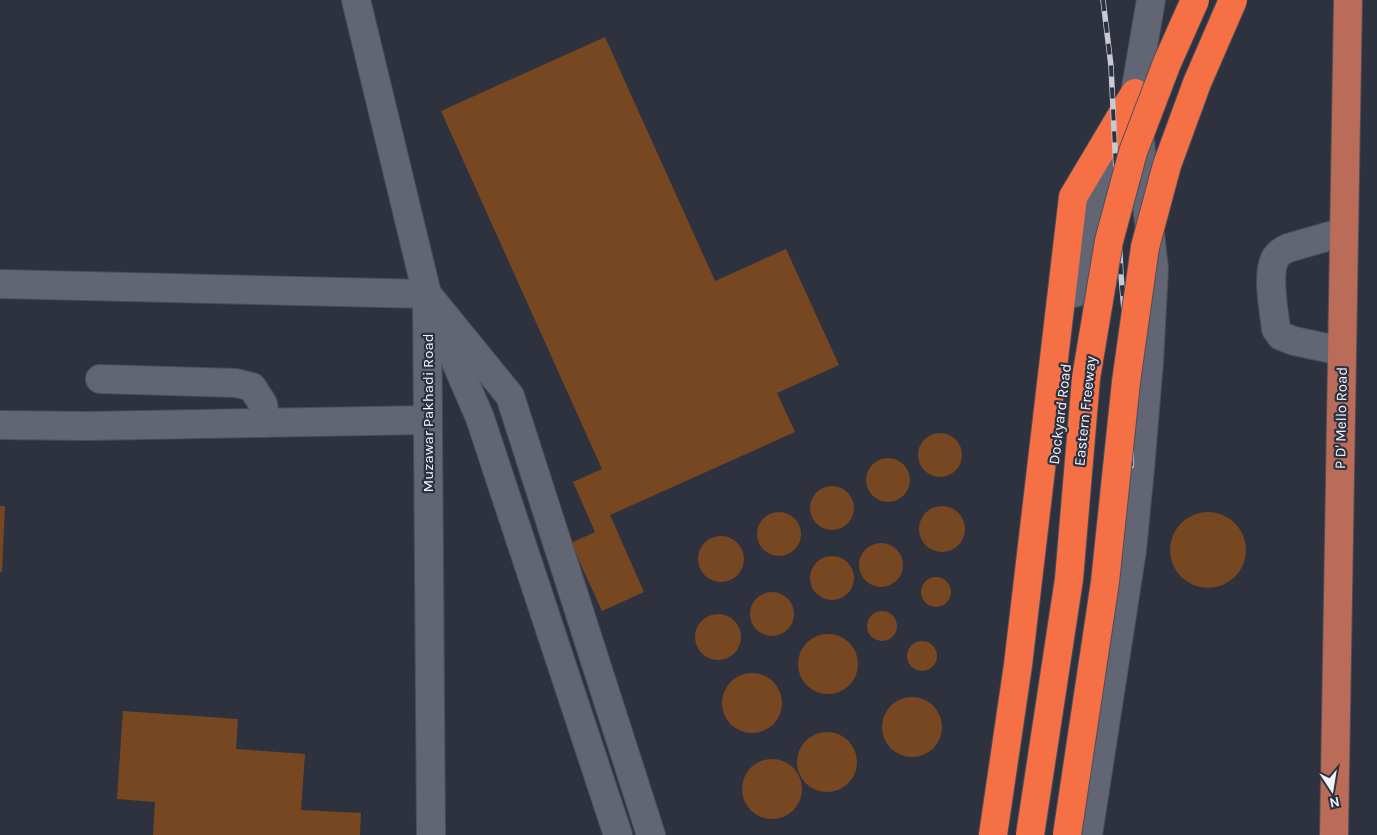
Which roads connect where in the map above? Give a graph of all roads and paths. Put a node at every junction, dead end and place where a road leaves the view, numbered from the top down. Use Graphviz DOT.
graph roads {
  1 [pos="356,0"];
  2 [pos="1151,0"];
  3 [pos="1195,0"];
  4 [pos="1232,0"];
  5 [pos="1348,0"];
  6 [pos="1135,94"];
  7 [pos="1344,232"];
  8 [pos="0,284"];
  9 [pos="427,294"];
  10 [pos="1342,351"];
  11 [pos="100,379"];
  12 [pos="428,420"];
  13 [pos="266,423"];
  14 [pos="0,425"];
  15 [pos="431,835"];
  16 [pos="618,835"];
  17 [pos="651,835"];
  18 [pos="992,835"];
  19 [pos="1001,835"];
  20 [pos="1030,835"];
  21 [pos="1067,835"];
  22 [pos="1088,835"];
  23 [pos="1334,835"];
  1 -- 9 [label="street, Muzawar Pakhadi Road"];
  2 -- 6 [label="street, Dockyard Road"];
  3 -- 20 [label="highway, Eastern Freeway, bridge"];
  4 -- 21 [label="highway, bridge"];
  5 -- 7 [label="main road, P D' Mello Road"];
  6 -- 18 [label="highway"];
  6 -- 19 [label="street, Dockyard Road"];
  6 -- 22 [label="street"];
  7 -- 10 [label="main road, P D' Mello Road"];
  7 -- 10 [label="street"];
  8 -- 9 [label="street"];
  9 -- 12 [label="street, Muzawar Pakhadi Road"];
  9 -- 16 [label="street"];
  9 -- 17 [label="street"];
  10 -- 23 [label="main road, P D' Mello Road"];
  11 -- 13 [label="street"];
  12 -- 13 [label="street"];
  12 -- 15 [label="street, Muzawar Pakhadi Road"];
  13 -- 14 [label="street"];
}
